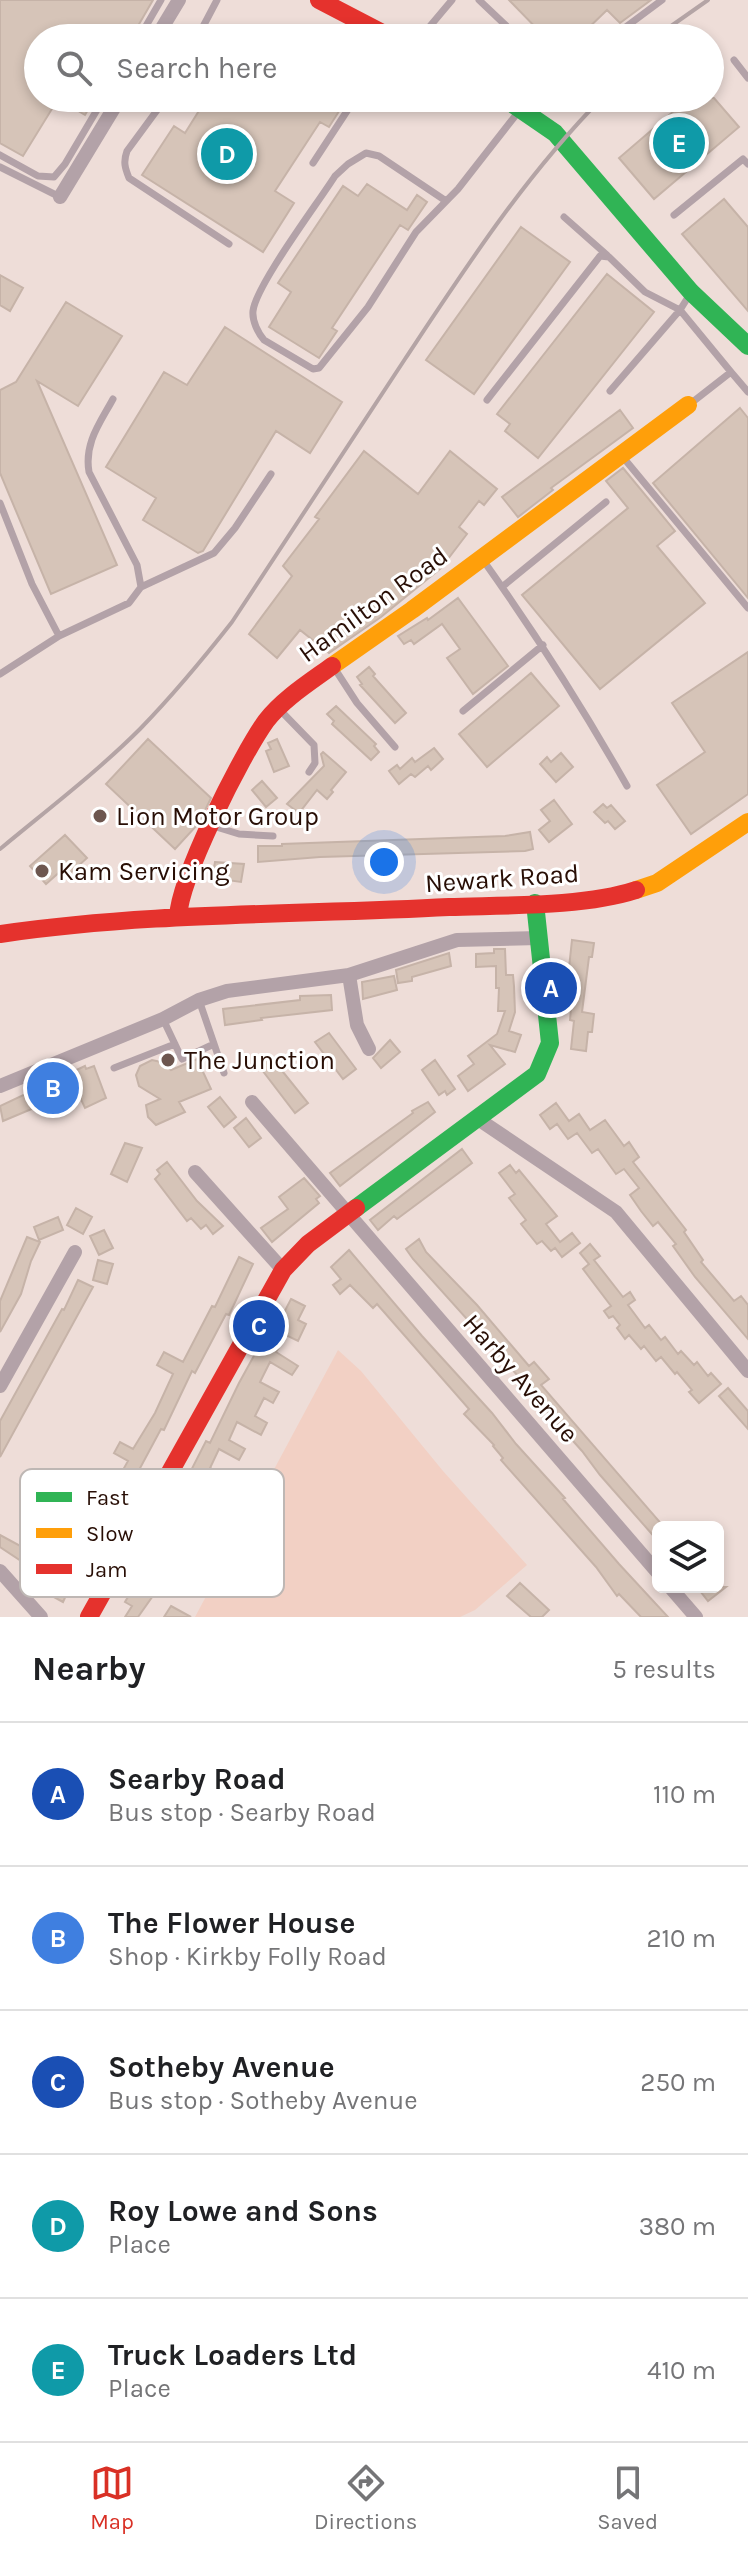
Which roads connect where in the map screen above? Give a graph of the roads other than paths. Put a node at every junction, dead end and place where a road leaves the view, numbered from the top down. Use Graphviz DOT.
graph roads {
  1 [pos="161,0"];
  2 [pos="179,0"];
  3 [pos="217,0"];
  4 [pos="319,0"];
  5 [pos="452,0"];
  6 [pos="479,0"];
  7 [pos="662,0"];
  8 [pos="147,24"];
  9 [pos="164,24"];
  10 [pos="204,24"];
  11 [pos="363,24"];
  12 [pos="432,24"];
  13 [pos="504,24"];
  14 [pos="630,24"];
  15 [pos="734,60"];
  16 [pos="748,78"];
  17 [pos="96,112"];
  18 [pos="112,112"];
  19 [pos="156,112"];
  20 [pos="346,112"];
  21 [pos="519,112"];
  22 [pos="525,112"];
  23 [pos="0,155"];
  24 [pos="313,163"];
  25 [pos="748,164"];
  26 [pos="0,167"];
  27 [pos="60,197"];
  28 [pos="446,201"];
  29 [pos="674,215"];
  30 [pos="564,217"];
  31 [pos="229,244"];
  32 [pos="609,257"];
  33 [pos="691,292"];
  34 [pos="680,310"];
  35 [pos="748,346"];
  36 [pos="731,372"];
  37 [pos="610,391"];
  38 [pos="748,392"];
  39 [pos="113,399"];
  40 [pos="487,400"];
  41 [pos="688,405"];
  42 [pos="620,455"];
  43 [pos="271,474"];
  44 [pos="606,502"];
  45 [pos="0,503"];
  46 [pos="482,558"];
  47 [pos="141,587"];
  48 [pos="502,587"];
  49 [pos="748,608"];
  50 [pos="59,636"];
  51 [pos="543,645"];
  52 [pos="333,665"];
  53 [pos="0,674"];
  54 [pos="279,709"];
  55 [pos="463,711"];
  56 [pos="395,747"];
  57 [pos="309,772"];
  58 [pos="627,786"];
  59 [pos="748,822"];
  60 [pos="211,826"];
  61 [pos="273,836"];
  62 [pos="535,903"];
  63 [pos="178,917"];
  64 [pos="0,934"];
  65 [pos="539,938"];
  66 [pos="349,975"];
  67 [pos="199,1000"];
  68 [pos="163,1019"];
  69 [pos="175,1044"];
  70 [pos="214,1044"];
  71 [pos="369,1049"];
  72 [pos="114,1068"];
  73 [pos="224,1073"];
  74 [pos="0,1086"];
  75 [pos="252,1102"];
  76 [pos="478,1119"];
  77 [pos="195,1172"];
  78 [pos="348,1214"];
  79 [pos="75,1252"];
  80 [pos="283,1270"];
  81 [pos="748,1371"];
  82 [pos="0,1386"];
  83 [pos="172,1469"];
  84 [pos="652,1566"];
  85 [pos="0,1571"];
  86 [pos="20,1593"];
  87 [pos="675,1593"];
  88 [pos="23,1597"];
  89 [pos="100,1597"];
  90 [pos="41,1617"];
  91 [pos="89,1617"];
  92 [pos="696,1617"];
  1 -- 8 [label="lane"];
  2 -- 9 [label="street"];
  3 -- 10 [label="lane"];
  4 -- 11 [label="street"];
  5 -- 12 [label="lane"];
  6 -- 13 [label="lane"];
  7 -- 14 [label="lane"];
  15 -- 16 [label="lane"];
  17 -- 23 [label="lane"];
  18 -- 27 [label="street"];
  19 -- 31 [label="lane"];
  20 -- 24 [label="lane"];
  21 -- 28 [label="lane"];
  22 -- 33 [label="street"];
  25 -- 29 [label="lane"];
  26 -- 27 [label="lane"];
  28 -- 28 [label="lane"];
  30 -- 32 [label="lane"];
  32 -- 34 [label="lane"];
  32 -- 40 [label="lane"];
  33 -- 34 [label="lane"];
  33 -- 35 [label="street"];
  34 -- 36 [label="lane"];
  34 -- 37 [label="lane"];
  36 -- 38 [label="lane"];
  36 -- 41 [label="lane"];
  39 -- 47 [label="lane"];
  41 -- 42 [label="street, Hamilton Road"];
  42 -- 46 [label="street, Hamilton Road"];
  42 -- 49 [label="lane"];
  43 -- 47 [label="lane"];
  44 -- 48 [label="lane"];
  45 -- 50 [label="lane"];
  46 -- 48 [label="lane"];
  46 -- 52 [label="street, Hamilton Road"];
  47 -- 50 [label="lane"];
  48 -- 51 [label="lane"];
  50 -- 53 [label="lane"];
  51 -- 55 [label="lane"];
  51 -- 58 [label="lane"];
  52 -- 54 [label="street, Hamilton Road"];
  52 -- 56 [label="lane"];
  54 -- 57 [label="lane"];
  54 -- 60 [label="street, Hamilton Road"];
  59 -- 62 [label="street, Newark Road"];
  60 -- 61 [label="lane"];
  60 -- 63 [label="street, Hamilton Road"];
  62 -- 63 [label="street, Newark Road"];
  62 -- 65 [label="street"];
  63 -- 64 [label="street, Newark Road"];
  65 -- 66 [label="street"];
  65 -- 76 [label="street"];
  66 -- 67 [label="street"];
  66 -- 71 [label="street"];
  67 -- 68 [label="street"];
  67 -- 70 [label="lane"];
  68 -- 69 [label="lane"];
  68 -- 74 [label="street"];
  69 -- 70 [label="lane"];
  69 -- 72 [label="lane"];
  70 -- 73 [label="lane"];
  75 -- 78 [label="street, Harby Avenue"];
  76 -- 78 [label="street"];
  76 -- 81 [label="street"];
  77 -- 80 [label="street"];
  78 -- 80 [label="street"];
  78 -- 84 [label="street, Harby Avenue"];
  79 -- 82 [label="street"];
  80 -- 83 [label="street"];
  85 -- 86 [label="street"];
  87 -- 92 [label="street"];
  88 -- 90 [label="street"];
  89 -- 91 [label="street"];
}
